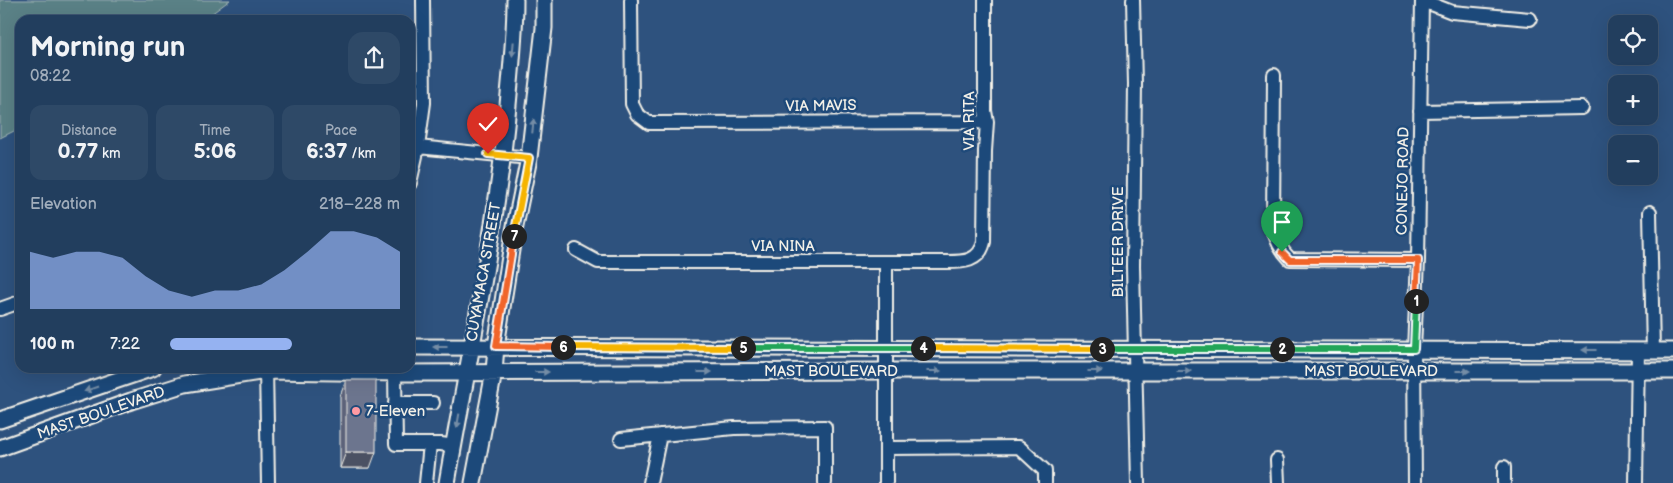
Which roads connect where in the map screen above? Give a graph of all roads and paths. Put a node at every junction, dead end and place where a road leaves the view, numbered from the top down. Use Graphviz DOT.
graph roads {
  1 [pos="423,0"];
  2 [pos="515,0"];
  3 [pos="544,0"];
  4 [pos="631,0"];
  5 [pos="985,0"];
  6 [pos="1133,0"];
  7 [pos="1422,1"];
  8 [pos="1530,19"];
  9 [pos="1274,75"];
  10 [pos="1582,108"];
  11 [pos="1420,111"];
  12 [pos="987,122"];
  13 [pos="418,147"];
  14 [pos="504,155"];
  15 [pos="529,158"];
  16 [pos="415,160"];
  17 [pos="1650,212"];
  18 [pos="984,242"];
  19 [pos="576,250"];
  20 [pos="1418,260"];
  21 [pos="886,262"];
  22 [pos="15,304"];
  23 [pos="0,308"];
  24 [pos="496,346"];
  25 [pos="415,347"];
  26 [pos="471,347"];
  27 [pos="885,348"];
  28 [pos="1134,349"];
  29 [pos="1414,349"];
  30 [pos="1673,350"];
  31 [pos="1638,351"];
  32 [pos="1653,351"];
  33 [pos="886,371"];
  34 [pos="1135,371"];
  35 [pos="1638,371"];
  36 [pos="1673,371"];
  37 [pos="494,372"];
  38 [pos="1414,372"];
  39 [pos="139,373"];
  40 [pos="248,373"];
  41 [pos="266,373"];
  42 [pos="398,373"];
  43 [pos="466,373"];
  44 [pos="396,403"];
  45 [pos="433,403"];
  46 [pos="0,420"];
  47 [pos="660,435"];
  48 [pos="621,439"];
  49 [pos="430,444"];
  50 [pos="454,446"];
  51 [pos="0,448"];
  52 [pos="886,448"];
  53 [pos="1277,460"];
  54 [pos="1504,467"];
  55 [pos="268,483"];
  56 [pos="426,483"];
  57 [pos="448,483"];
  58 [pos="473,483"];
  59 [pos="650,483"];
  60 [pos="825,483"];
  61 [pos="886,483"];
  62 [pos="1045,483"];
  63 [pos="1138,483"];
  64 [pos="1278,483"];
  65 [pos="1415,483"];
  66 [pos="1504,483"];
  67 [pos="1636,483"];
  1 -- 13 [label="street"];
  2 -- 14 [label="main road, CUYAMACA STREET, one-way"];
  15 -- 3 [label="main road, CUYAMACA STREET, one-way"];
  4 -- 12 [label="street, VIA MAVIS"];
  5 -- 12 [label="street, VIA RITA"];
  6 -- 28 [label="street, BILTEER DRIVE"];
  7 -- 8 [label="street"];
  7 -- 11 [label="street, CONEJO ROAD"];
  9 -- 20 [label="street"];
  10 -- 11 [label="street"];
  11 -- 20 [label="street, CONEJO ROAD"];
  12 -- 18 [label="street, VIA RITA"];
  13 -- 14 [label="street"];
  13 -- 16 [label="street"];
  14 -- 15 [label="street"];
  14 -- 26 [label="main road, CUYAMACA STREET"];
  15 -- 24 [label="main road, CUYAMACA STREET"];
  17 -- 32 [label="street"];
  18 -- 21 [label="street, VIA NINA"];
  19 -- 21 [label="street, VIA NINA"];
  20 -- 29 [label="street, CONEJO ROAD"];
  21 -- 27 [label="street"];
  22 -- 23 [label="street"];
  24 -- 26 [label="main road, MAST BOULEVARD"];
  24 -- 27 [label="main road, MAST BOULEVARD"];
  24 -- 37 [label="main road, CUYAMACA STREET"];
  26 -- 25 [label="main road, MAST BOULEVARD, one-way"];
  26 -- 43 [label="main road, CUYAMACA STREET"];
  27 -- 28 [label="main road, MAST BOULEVARD"];
  27 -- 33 [label="street"];
  28 -- 29 [label="main road, MAST BOULEVARD"];
  28 -- 34 [label="street, BILTEER DRIVE"];
  31 -- 29 [label="main road, MAST BOULEVARD, one-way"];
  29 -- 38 [label="street, CONEJO ROAD"];
  30 -- 32 [label="main road, MAST BOULEVARD"];
  31 -- 32 [label="main road, MAST BOULEVARD"];
  31 -- 35 [label="street"];
  33 -- 34 [label="main road, MAST BOULEVARD, one-way"];
  37 -- 33 [label="main road, MAST BOULEVARD, one-way"];
  33 -- 52 [label="street"];
  34 -- 38 [label="main road, MAST BOULEVARD, one-way"];
  34 -- 63 [label="street, BILTEER DRIVE"];
  35 -- 36 [label="main road, MAST BOULEVARD"];
  38 -- 35 [label="main road, MAST BOULEVARD, one-way"];
  35 -- 67 [label="street"];
  37 -- 43 [label="main road, MAST BOULEVARD"];
  37 -- 58 [label="main road, CUYAMACA STREET"];
  38 -- 65 [label="street, CONEJO ROAD"];
  39 -- 46 [label="main road, MAST BOULEVARD, one-way"];
  40 -- 51 [label="main road, MAST BOULEVARD"];
  41 -- 55 [label="street"];
  42 -- 43 [label="main road, MAST BOULEVARD"];
  42 -- 44 [label="street"];
  43 -- 50 [label="main road, CUYAMACA STREET, one-way"];
  44 -- 45 [label="street"];
  44 -- 49 [label="street"];
  47 -- 48 [label="street"];
  47 -- 59 [label="street"];
  47 -- 60 [label="street"];
  49 -- 50 [label="street"];
  49 -- 56 [label="street"];
  50 -- 57 [label="main road, CUYAMACA STREET"];
  52 -- 61 [label="street"];
  52 -- 62 [label="street"];
  53 -- 64 [label="street"];
  54 -- 66 [label="street"];
}
